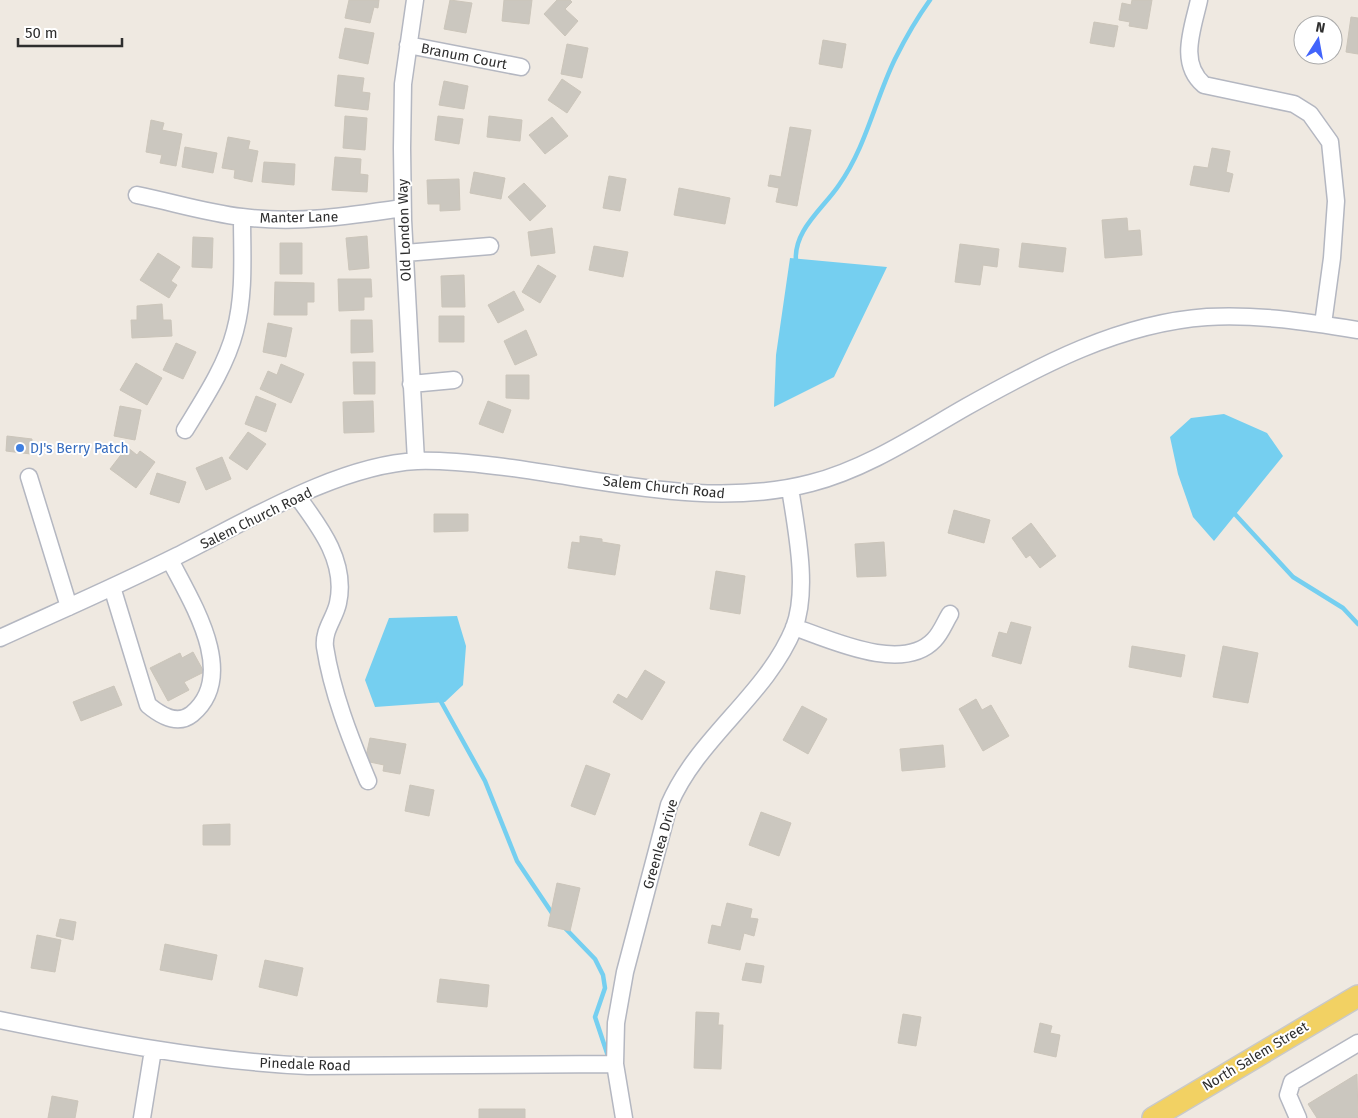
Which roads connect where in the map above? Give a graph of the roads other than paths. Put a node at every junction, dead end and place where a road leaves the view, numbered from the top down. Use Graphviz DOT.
graph roads {
  1 [pos="415,0"];
  2 [pos="1199,0"];
  3 [pos="408,45"];
  4 [pos="521,67"];
  5 [pos="137,195"];
  6 [pos="402,208"];
  7 [pos="242,217"];
  8 [pos="490,246"];
  9 [pos="405,252"];
  10 [pos="1323,324"];
  11 [pos="1358,330"];
  12 [pos="454,380"];
  13 [pos="411,384"];
  14 [pos="185,430"];
  15 [pos="416,461"];
  16 [pos="29,477"];
  17 [pos="790,488"];
  18 [pos="298,496"];
  19 [pos="170,560"];
  20 [pos="112,587"];
  21 [pos="69,607"];
  22 [pos="950,614"];
  23 [pos="794,627"];
  24 [pos="0,638"];
  25 [pos="368,781"];
  26 [pos="1357,999"];
  27 [pos="0,1020"];
  28 [pos="1358,1043"];
  29 [pos="153,1050"];
  30 [pos="615,1064"];
  31 [pos="142,1118"];
  32 [pos="624,1118"];
  33 [pos="1153,1118"];
  34 [pos="1298,1118"];
  1 -- 3 [label="street, Old London Way"];
  2 -- 10 [label="street"];
  3 -- 4 [label="street, Branum Court"];
  3 -- 6 [label="street, Old London Way"];
  5 -- 7 [label="street, Manter Lane"];
  6 -- 7 [label="street, Manter Lane"];
  6 -- 9 [label="street, Old London Way"];
  7 -- 14 [label="street"];
  8 -- 9 [label="street"];
  9 -- 13 [label="street, Old London Way"];
  10 -- 11 [label="street, Salem Church Road"];
  10 -- 17 [label="street, Salem Church Road"];
  12 -- 13 [label="street"];
  13 -- 15 [label="street, Old London Way"];
  15 -- 17 [label="street, Salem Church Road"];
  15 -- 18 [label="street, Salem Church Road"];
  16 -- 21 [label="street"];
  17 -- 23 [label="street, Greenlea Drive"];
  18 -- 19 [label="street, Salem Church Road"];
  18 -- 25 [label="street"];
  19 -- 20 [label="street, Salem Church Road"];
  19 -- 20 [label="street"];
  20 -- 21 [label="street, Salem Church Road"];
  21 -- 24 [label="street, Salem Church Road"];
  22 -- 23 [label="street"];
  23 -- 30 [label="street, Greenlea Drive"];
  26 -- 33 [label="main road, North Salem Street"];
  27 -- 29 [label="street, Pinedale Road"];
  28 -- 34 [label="street"];
  29 -- 30 [label="street, Pinedale Road"];
  29 -- 31 [label="street"];
  30 -- 32 [label="street, Greenlea Drive"];
}
